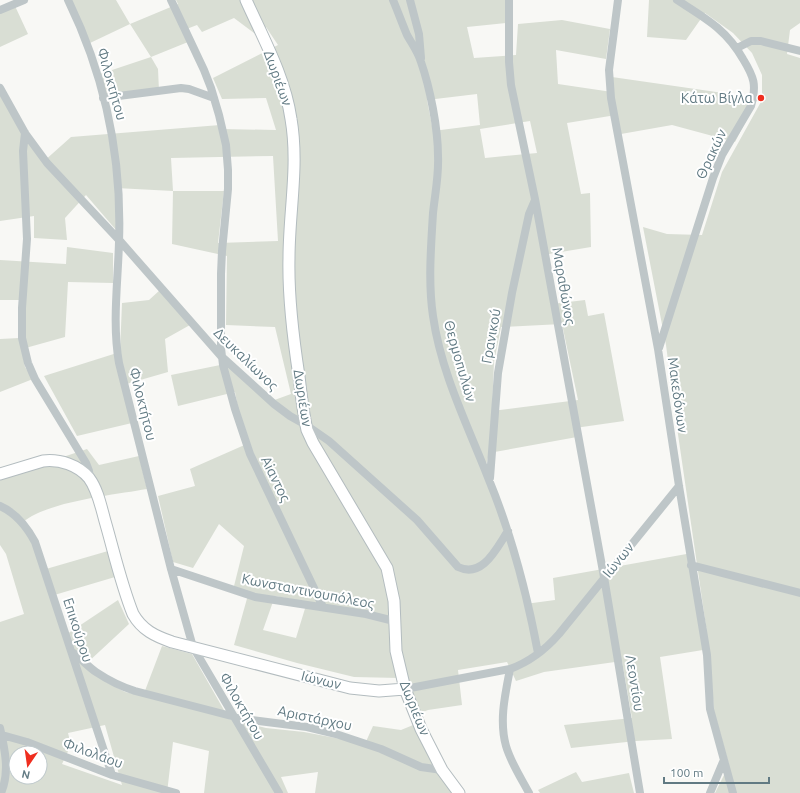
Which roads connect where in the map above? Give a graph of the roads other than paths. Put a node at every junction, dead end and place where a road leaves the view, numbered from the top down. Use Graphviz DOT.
graph roads {
  1 [pos="24,0"];
  2 [pos="68,0"];
  3 [pos="171,0"];
  4 [pos="246,0"];
  5 [pos="393,0"];
  6 [pos="410,0"];
  7 [pos="509,0"];
  8 [pos="618,0"];
  9 [pos="677,0"];
  10 [pos="0,10"];
  11 [pos="737,48"];
  12 [pos="800,51"];
  13 [pos="421,60"];
  14 [pos="0,88"];
  15 [pos="104,98"];
  16 [pos="214,98"];
  17 [pos="25,133"];
  18 [pos="535,199"];
  19 [pos="120,241"];
  20 [pos="658,349"];
  21 [pos="221,356"];
  22 [pos="306,425"];
  23 [pos="0,474"];
  24 [pos="90,479"];
  25 [pos="490,480"];
  26 [pos="679,486"];
  27 [pos="0,506"];
  28 [pos="508,530"];
  29 [pos="691,565"];
  30 [pos="171,568"];
  31 [pos="604,577"];
  32 [pos="800,593"];
  33 [pos="322,607"];
  34 [pos="394,621"];
  35 [pos="193,647"];
  36 [pos="72,652"];
  37 [pos="538,653"];
  38 [pos="510,670"];
  39 [pos="405,689"];
  40 [pos="233,716"];
  41 [pos="1,732"];
  42 [pos="724,762"];
  43 [pos="442,770"];
  44 [pos="112,775"];
  45 [pos="1,793"];
  46 [pos="176,793"];
  47 [pos="278,793"];
  48 [pos="459,793"];
  49 [pos="529,793"];
  50 [pos="640,793"];
  51 [pos="710,793"];
  52 [pos="733,793"];
  1 -- 10 [label="street"];
  2 -- 15 [label="street, Φιλοκτήτου"];
  3 -- 16 [label="street"];
  4 -- 22 [label="street, Δωριέων"];
  5 -- 13 [label="street, Θερμοπυλών"];
  6 -- 13 [label="street"];
  7 -- 18 [label="street, Μαραθώνος"];
  8 -- 20 [label="street, Μακεδόνων"];
  9 -- 11 [label="street, Θρακών"];
  11 -- 12 [label="street"];
  11 -- 20 [label="street, Θρακών"];
  13 -- 25 [label="street, Θερμοπυλών"];
  14 -- 17 [label="street, Δευκαλίωνος"];
  15 -- 16 [label="street"];
  15 -- 19 [label="street, Φιλοκτήτου"];
  16 -- 21 [label="street"];
  17 -- 19 [label="street, Δευκαλίωνος"];
  17 -- 24 [label="street"];
  18 -- 25 [label="street, Γρανικού"];
  18 -- 31 [label="street, Μαραθώνος"];
  19 -- 21 [label="street, Δευκαλίωνος"];
  19 -- 30 [label="street, Φιλοκτήτου"];
  20 -- 26 [label="street, Μακεδόνων"];
  21 -- 22 [label="street, Δευκαλίωνος"];
  21 -- 33 [label="street, Aiαντος"];
  22 -- 28 [label="street, Δευκαλίωνος"];
  22 -- 34 [label="street, Δωριέων"];
  23 -- 24 [label="street, Ιώνων"];
  24 -- 35 [label="street, Ιώνων"];
  25 -- 28 [label="street, Θερμοπυλών"];
  26 -- 29 [label="street, Μακεδόνων"];
  26 -- 31 [label="street, Ιώνων"];
  27 -- 36 [label="street, Επικούρου"];
  28 -- 37 [label="street, Θερμοπυλών"];
  29 -- 32 [label="street"];
  29 -- 42 [label="street, Μακεδόνων"];
  30 -- 33 [label="street, Κωνσταντινουπόλεος"];
  30 -- 35 [label="street, Φιλοκτήτου"];
  31 -- 37 [label="street, Ιώνων"];
  31 -- 50 [label="street, Λεοντίου"];
  33 -- 34 [label="street, Κωνσταντινουπόλεος"];
  34 -- 39 [label="street, Δωριέων"];
  35 -- 39 [label="street, Ιώνων"];
  35 -- 40 [label="street, Φιλοκτήτου"];
  36 -- 40 [label="street, Αριστάρχου"];
  36 -- 44 [label="street, Επικούρου"];
  37 -- 38 [label="street, Ιώνων"];
  38 -- 39 [label="street, Ιώνων"];
  38 -- 49 [label="street"];
  39 -- 43 [label="street, Δωριέων"];
  40 -- 43 [label="street, Αριστάρχου"];
  40 -- 47 [label="street, Φιλοκτήτου"];
  41 -- 44 [label="street, Φιλολάου"];
  41 -- 45 [label="street"];
  42 -- 51 [label="street"];
  42 -- 52 [label="street, Μακεδόνων"];
  43 -- 48 [label="street, Δωριέων"];
  44 -- 46 [label="street, Φιλολάου"];
}
